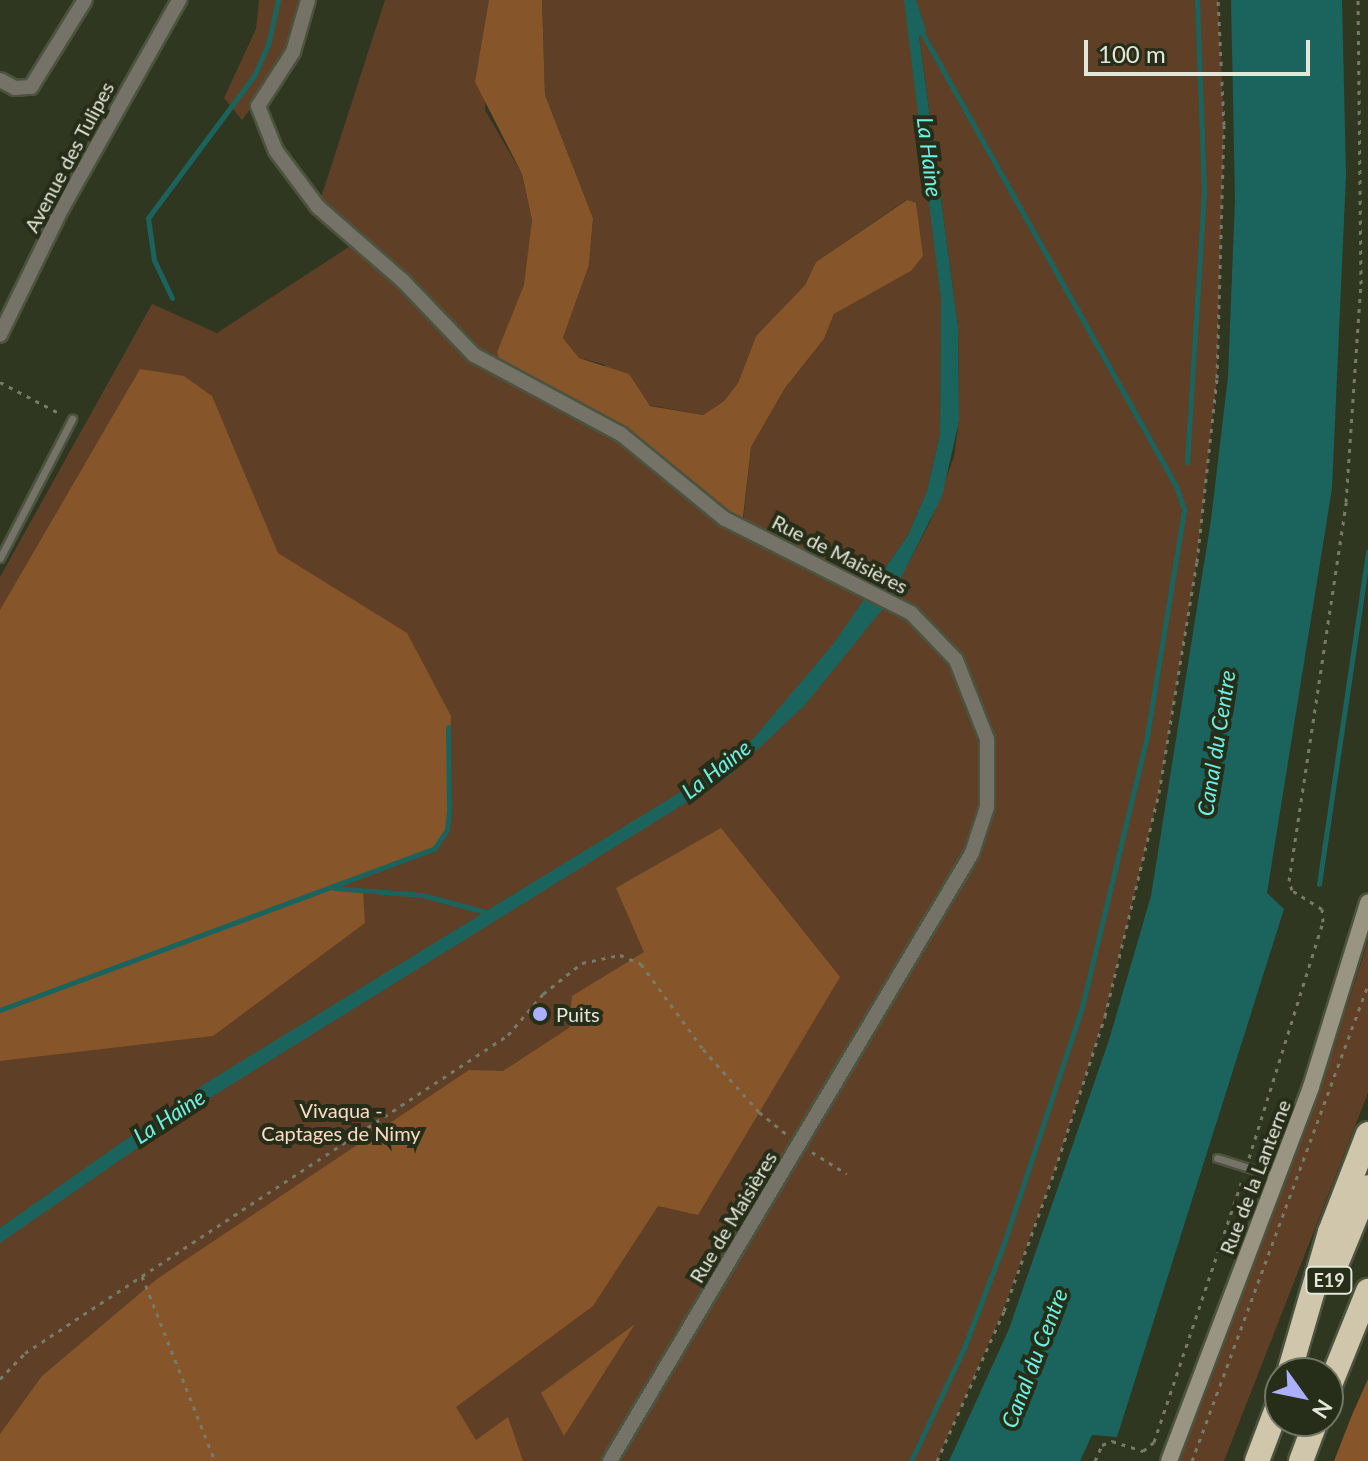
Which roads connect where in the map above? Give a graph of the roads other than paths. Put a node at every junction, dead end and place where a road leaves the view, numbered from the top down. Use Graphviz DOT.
graph roads {
  1 [pos="85,0"];
  2 [pos="179,0"];
  3 [pos="308,0"];
  4 [pos="0,80"];
  5 [pos="0,335"];
  6 [pos="72,419"];
  7 [pos="0,558"];
  8 [pos="1368,903"];
  9 [pos="1368,1134"];
  10 [pos="1217,1158"];
  11 [pos="1277,1177"];
  12 [pos="1368,1187"];
  13 [pos="1368,1291"];
  14 [pos="1368,1312"];
  15 [pos="1295,1357"];
  16 [pos="1297,1357"];
  17 [pos="1342,1357"];
  18 [pos="1344,1359"];
  19 [pos="1266,1437"];
  20 [pos="1310,1437"];
  21 [pos="610,1461"];
  22 [pos="1169,1461"];
  23 [pos="1257,1461"];
  24 [pos="1301,1461"];
  1 -- 4 [label="street"];
  2 -- 5 [label="street, Avenue des Tulipes"];
  3 -- 21 [label="street, Rue de Maisières"];
  6 -- 7 [label="lane"];
  8 -- 11 [label="main road, Rue de la Lanterne"];
  9 -- 15 [label="highway"];
  10 -- 11 [label="lane"];
  11 -- 22 [label="main road, Rue de la Lanterne"];
  12 -- 16 [label="highway, E19"];
  13 -- 17 [label="highway, E19"];
  14 -- 18 [label="highway"];
  19 -- 23 [label="highway"];
  20 -- 24 [label="highway"];
}
